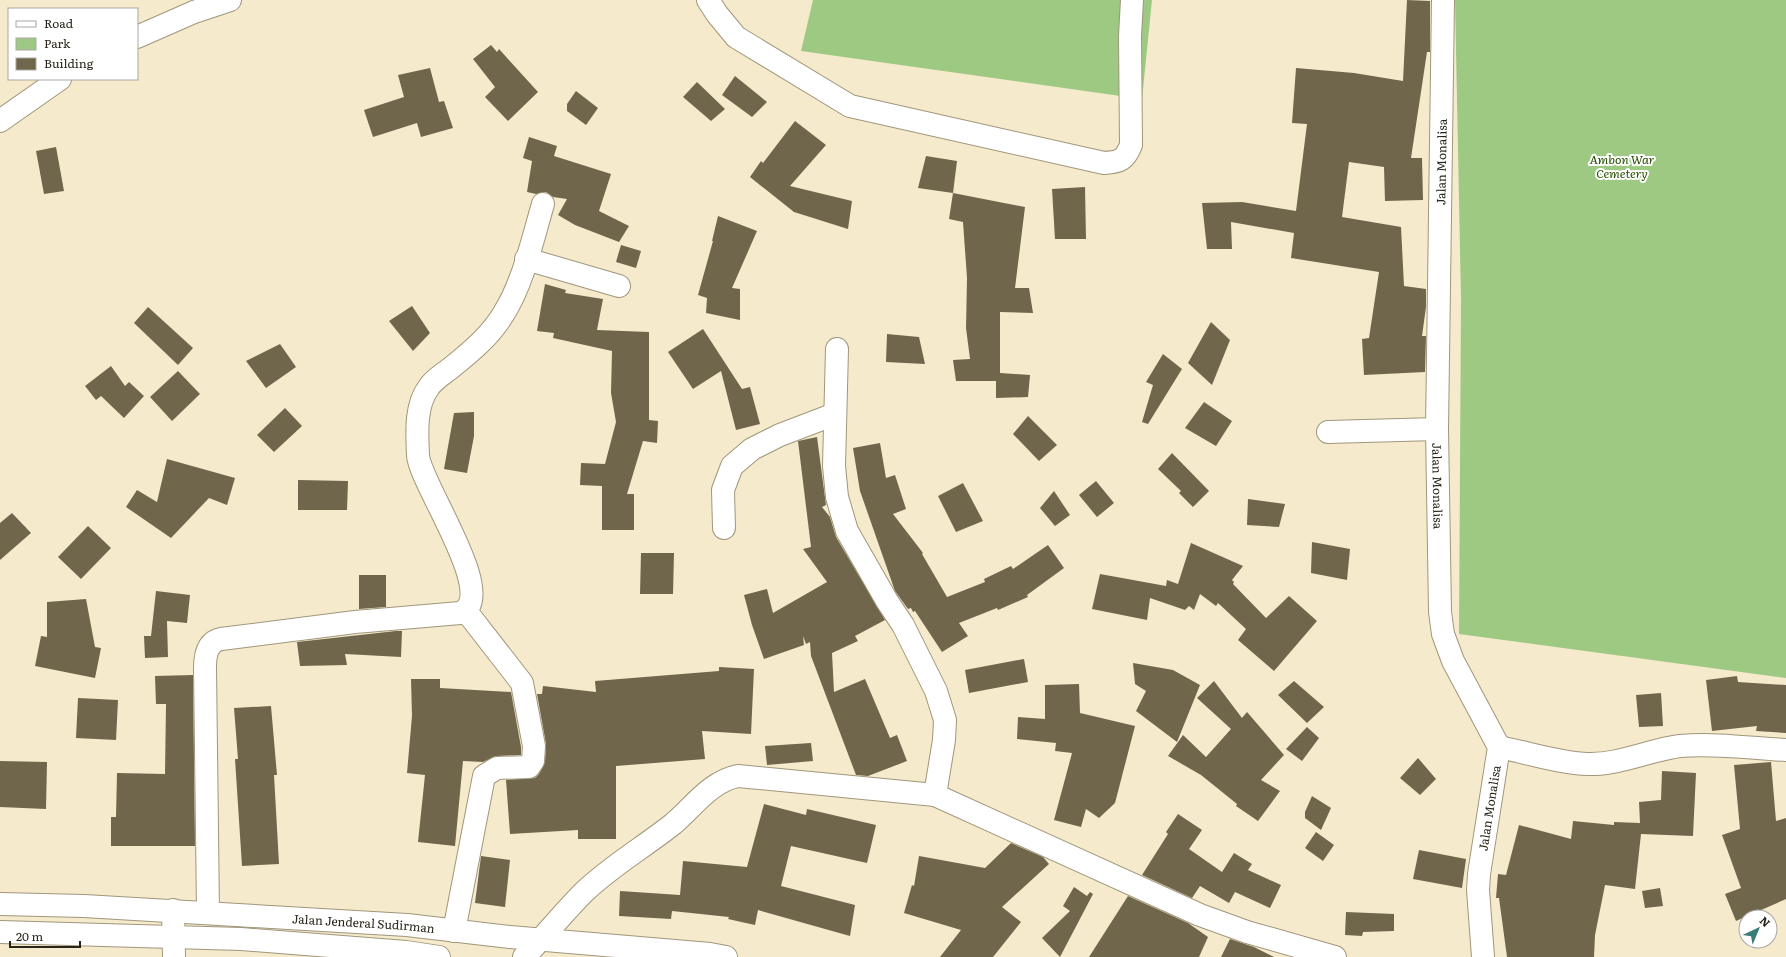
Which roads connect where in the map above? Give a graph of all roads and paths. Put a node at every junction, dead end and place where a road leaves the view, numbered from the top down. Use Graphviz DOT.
graph roads {
  1 [pos="230,0"];
  2 [pos="708,0"];
  3 [pos="1132,0"];
  4 [pos="1444,0"];
  5 [pos="138,36"];
  6 [pos="59,80"];
  7 [pos="0,121"];
  8 [pos="543,204"];
  9 [pos="526,259"];
  10 [pos="619,286"];
  11 [pos="837,348"];
  12 [pos="835,414"];
  13 [pos="1437,428"];
  14 [pos="1328,432"];
  15 [pos="724,528"];
  16 [pos="466,611"];
  17 [pos="1499,746"];
  18 [pos="1786,750"];
  19 [pos="935,795"];
  20 [pos="0,904"];
  21 [pos="173,910"];
  22 [pos="208,912"];
  23 [pos="454,931"];
  24 [pos="0,932"];
  25 [pos="542,939"];
  26 [pos="173,947"];
  27 [pos="305,951"];
  28 [pos="406,954"];
  29 [pos="439,957"];
  30 [pos="524,957"];
  31 [pos="726,957"];
  32 [pos="1335,957"];
  33 [pos="1483,957"];
  1 -- 5 [label="main road"];
  2 -- 3 [label="main road"];
  4 -- 13 [label="main road, Jalan Monalisa"];
  6 -- 7 [label="main road"];
  8 -- 9 [label="main road"];
  9 -- 10 [label="main road"];
  9 -- 16 [label="main road"];
  11 -- 12 [label="main road"];
  12 -- 15 [label="main road"];
  12 -- 19 [label="main road"];
  13 -- 14 [label="main road"];
  13 -- 17 [label="main road, Jalan Monalisa"];
  16 -- 22 [label="main road"];
  16 -- 23 [label="main road"];
  17 -- 18 [label="main road"];
  17 -- 33 [label="main road, Jalan Monalisa"];
  19 -- 25 [label="main road"];
  19 -- 32 [label="main road"];
  20 -- 21 [label="main road, Jalan Jenderal Sudirman"];
  21 -- 22 [label="main road, Jalan Jenderal Sudirman"];
  21 -- 26 [label="main road"];
  22 -- 23 [label="main road, Jalan Jenderal Sudirman"];
  23 -- 25 [label="main road, Jalan Jenderal Sudirman"];
  24 -- 26 [label="main road"];
  25 -- 30 [label="main road"];
  25 -- 31 [label="main road, Jalan Jenderal Sudirman"];
  26 -- 27 [label="main road"];
  27 -- 28 [label="main road"];
  28 -- 29 [label="main road"];
}
